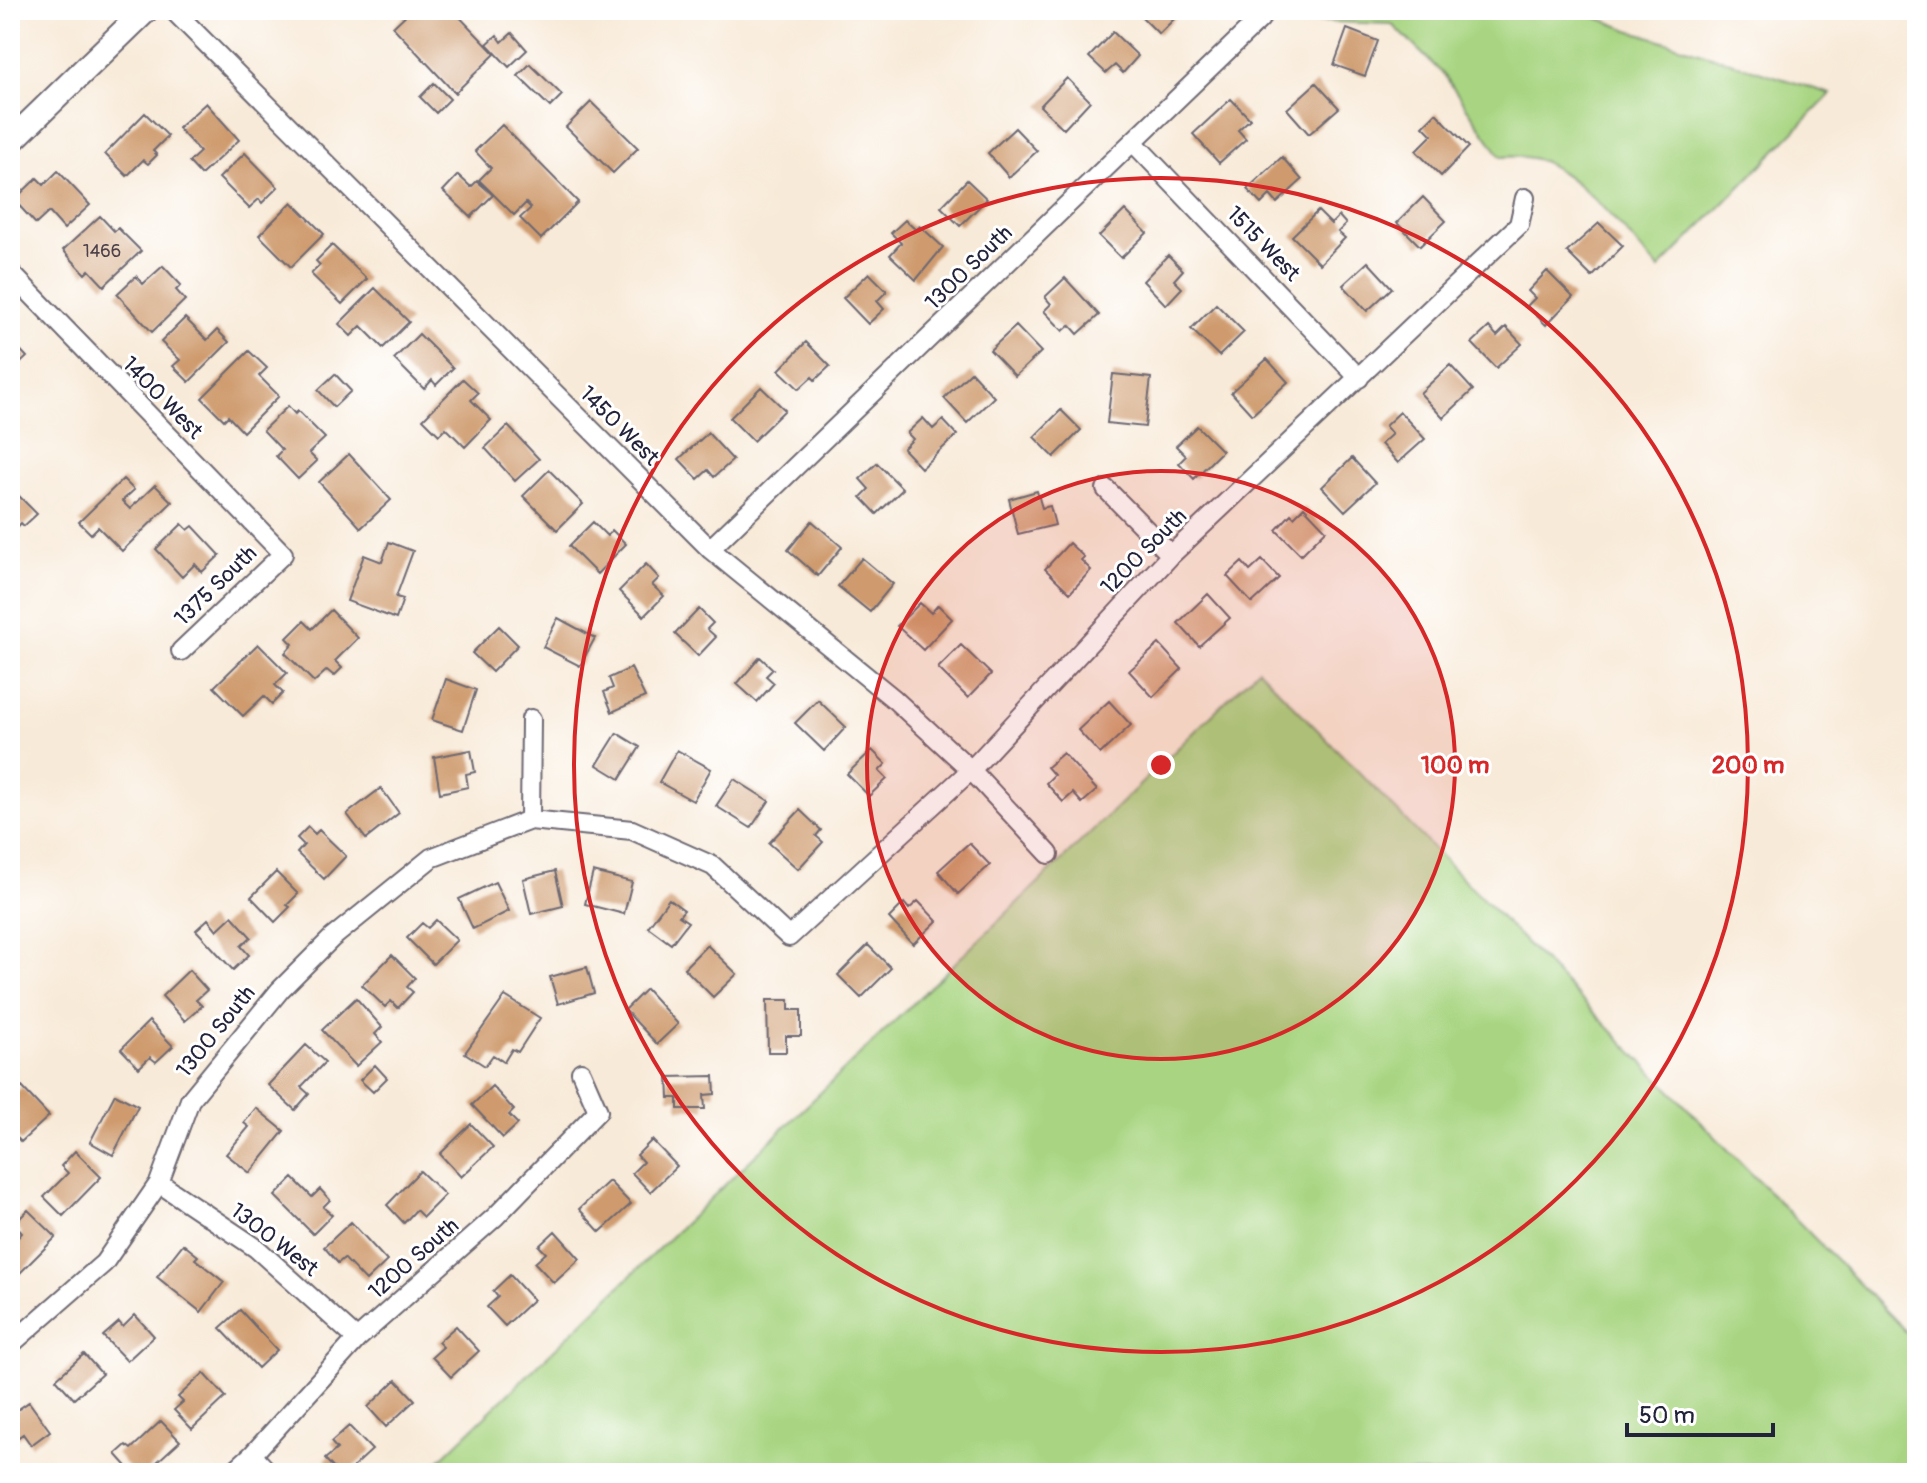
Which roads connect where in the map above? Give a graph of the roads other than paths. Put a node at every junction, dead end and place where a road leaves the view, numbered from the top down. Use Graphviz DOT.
graph roads {
  1 [pos="146,10"];
  2 [pos="173,10"];
  3 [pos="1260,19"];
  4 [pos="10,142"];
  5 [pos="1133,142"];
  6 [pos="1525,198"];
  7 [pos="10,272"];
  8 [pos="1359,378"];
  9 [pos="1106,489"];
  10 [pos="710,549"];
  11 [pos="283,554"];
  12 [pos="1171,555"];
  13 [pos="181,651"];
  14 [pos="531,719"];
  15 [pos="971,770"];
  16 [pos="530,820"];
  17 [pos="1049,854"];
  18 [pos="581,1072"];
  19 [pos="159,1183"];
  20 [pos="357,1339"];
  21 [pos="10,1345"];
  22 [pos="252,1455"];
  23 [pos="232,1473"];
  24 [pos="269,1473"];
  1 -- 4 [label="street"];
  2 -- 10 [label="street, 1450 West"];
  3 -- 5 [label="street, 1300 South"];
  5 -- 8 [label="street, 1515 West"];
  5 -- 10 [label="street, 1300 South"];
  6 -- 8 [label="street, 1200 South"];
  7 -- 11 [label="street, 1400 West"];
  8 -- 12 [label="street, 1200 South"];
  9 -- 12 [label="street"];
  10 -- 15 [label="street, 1450 West"];
  11 -- 13 [label="street, 1375 South"];
  12 -- 15 [label="street, 1200 South"];
  14 -- 16 [label="street"];
  15 -- 16 [label="street, 1200 South"];
  15 -- 17 [label="street, 1450 West"];
  16 -- 19 [label="street, 1300 South"];
  18 -- 20 [label="street, 1200 South"];
  19 -- 20 [label="street, 1300 West"];
  19 -- 21 [label="street, 1300 South"];
  20 -- 22 [label="street, 1200 South"];
  22 -- 23 [label="street, 1200 South"];
  22 -- 24 [label="street"];
}
